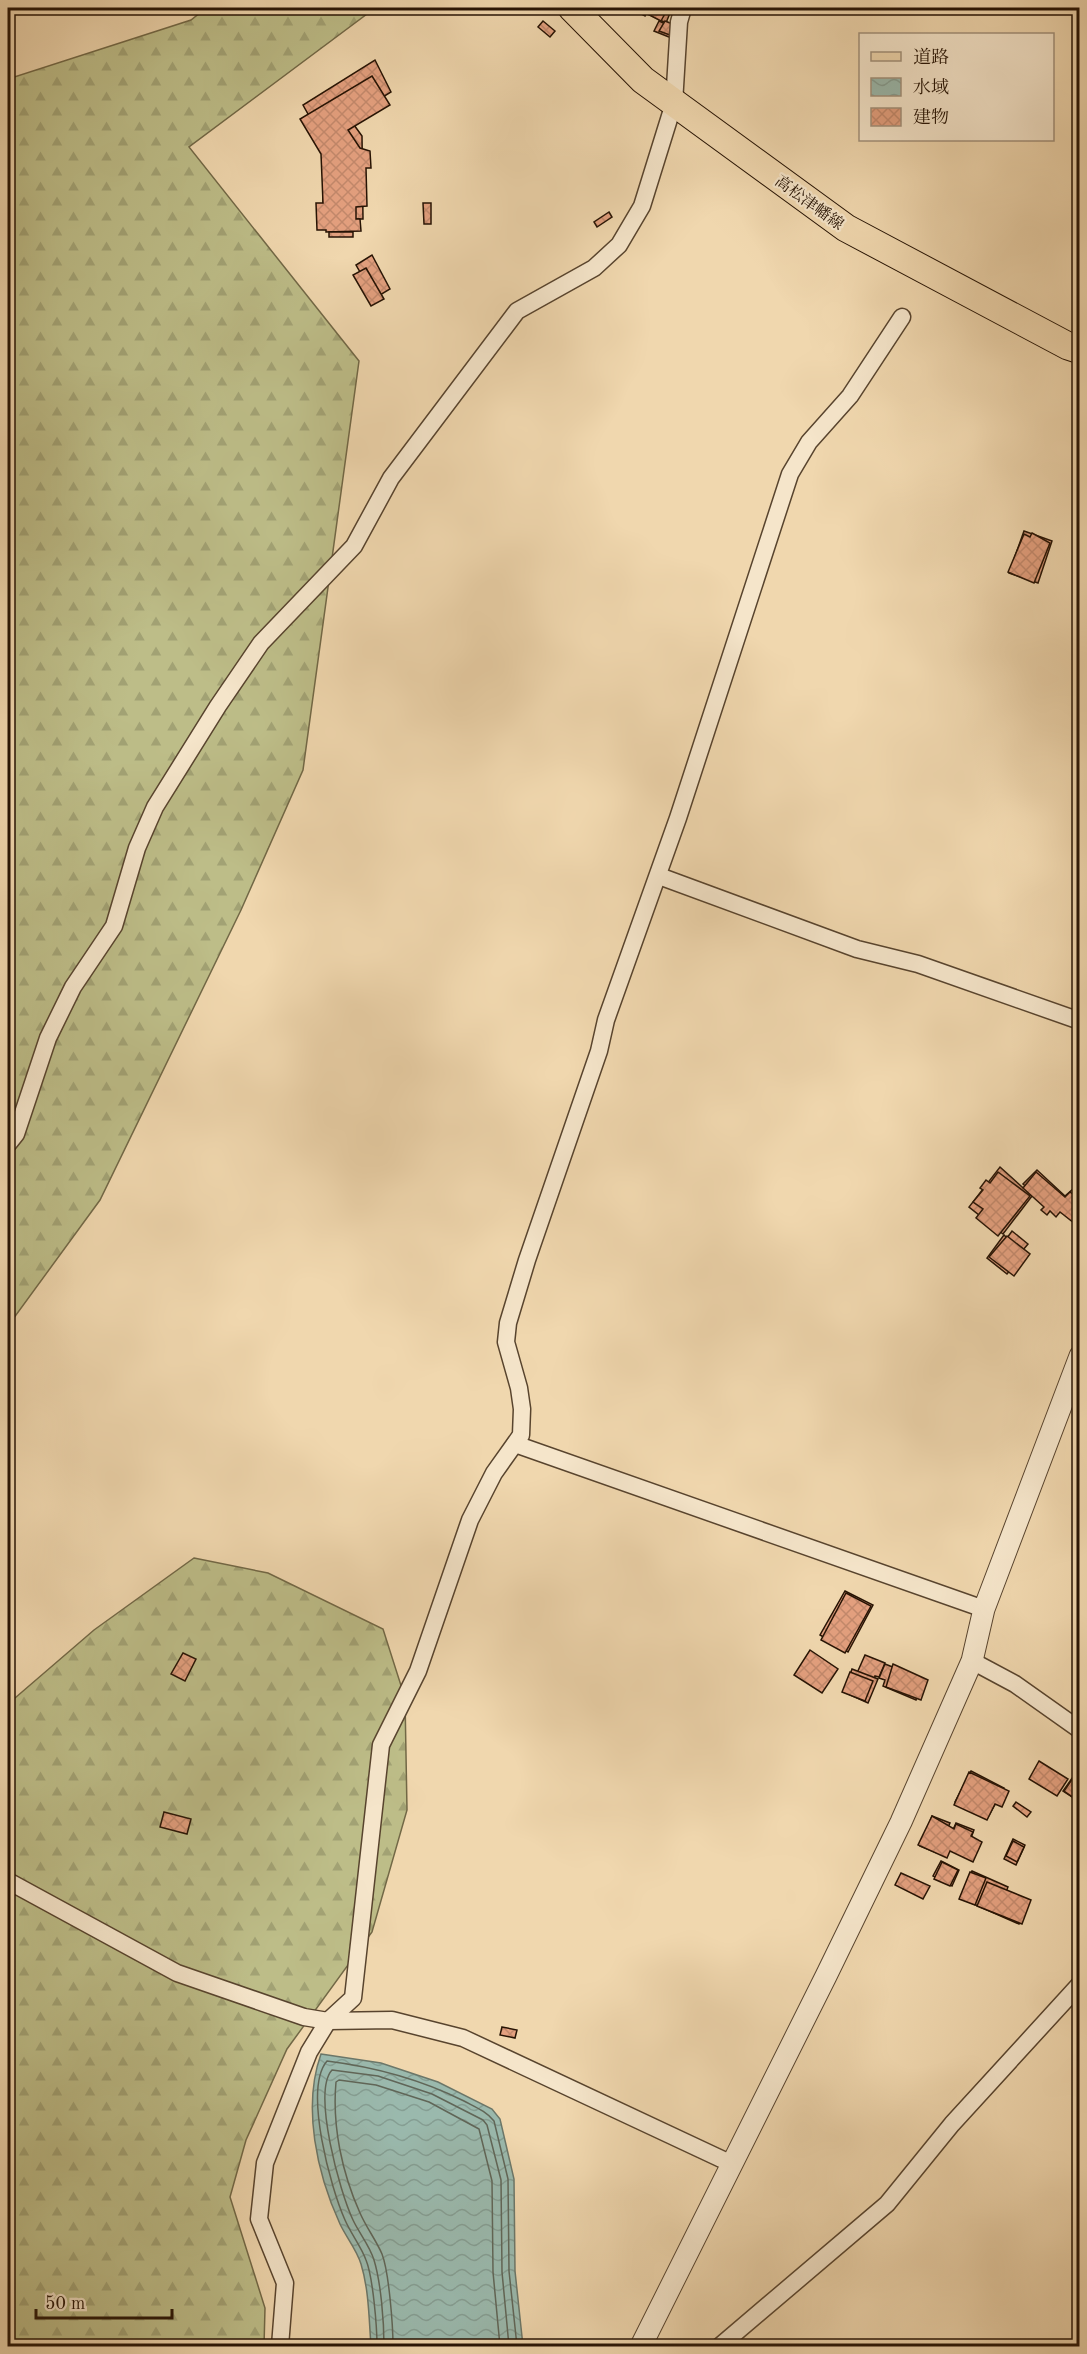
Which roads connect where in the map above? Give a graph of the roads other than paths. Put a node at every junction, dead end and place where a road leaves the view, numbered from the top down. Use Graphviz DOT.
graph roads {
  1 [pos="683,8"];
  2 [pos="583,12"];
  3 [pos="674,103"];
  4 [pos="902,317"];
  5 [pos="1080,350"];
  6 [pos="659,876"];
  7 [pos="1080,1022"];
  8 [pos="8,1144"];
  9 [pos="1080,1356"];
  10 [pos="515,1444"];
  11 [pos="984,1609"];
  12 [pos="972,1661"];
  13 [pos="1080,1730"];
  14 [pos="8,1881"];
  15 [pos="1080,1984"];
  16 [pos="328,2021"];
  17 [pos="732,2164"];
  18 [pos="280,2346"];
  19 [pos="641,2346"];
  20 [pos="720,2346"];
  1 -- 3 [label="street"];
  2 -- 3 [label="main road, 高松津幡線"];
  3 -- 5 [label="main road, 高松津幡線"];
  3 -- 8 [label="street"];
  4 -- 6 [label="street"];
  6 -- 7 [label="street"];
  6 -- 10 [label="street"];
  9 -- 11 [label="street"];
  10 -- 11 [label="street"];
  10 -- 16 [label="street"];
  11 -- 12 [label="street"];
  12 -- 13 [label="street"];
  12 -- 17 [label="street"];
  14 -- 16 [label="street"];
  15 -- 20 [label="street"];
  16 -- 17 [label="street"];
  16 -- 18 [label="street"];
  17 -- 19 [label="street"];
}
